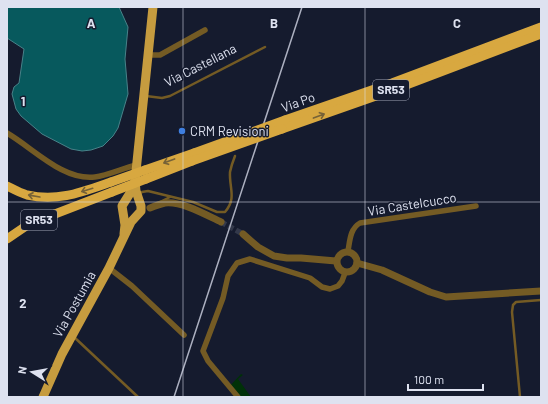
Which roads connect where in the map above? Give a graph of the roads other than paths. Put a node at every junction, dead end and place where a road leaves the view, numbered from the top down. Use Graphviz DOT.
graph roads {
  1 [pos="153,7"];
  2 [pos="541,27"];
  3 [pos="205,30"];
  4 [pos="541,34"];
  5 [pos="265,47"];
  6 [pos="148,55"];
  7 [pos="144,96"];
  8 [pos="283,125"];
  9 [pos="7,134"];
  10 [pos="235,156"];
  11 [pos="143,171"];
  12 [pos="135,181"];
  13 [pos="7,186"];
  14 [pos="112,187"];
  15 [pos="171,196"];
  16 [pos="125,201"];
  17 [pos="139,201"];
  18 [pos="476,206"];
  19 [pos="153,207"];
  20 [pos="122,213"];
  21 [pos="138,216"];
  22 [pos="221,222"];
  23 [pos="243,234"];
  24 [pos="7,239"];
  25 [pos="123,240"];
  26 [pos="348,251"];
  27 [pos="336,261"];
  28 [pos="357,263"];
  29 [pos="109,268"];
  30 [pos="345,273"];
  31 [pos="541,291"];
  32 [pos="541,300"];
  33 [pos="72,335"];
  34 [pos="184,335"];
  35 [pos="43,397"];
  36 [pos="138,397"];
  37 [pos="238,397"];
  38 [pos="520,397"];
  1 -- 6 [label="main road, Via Castellana"];
  2 -- 8 [label="highway, Via Po / SR53"];
  3 -- 6 [label="street"];
  8 -- 4 [label="highway, Via Po / SR53, one-way"];
  5 -- 7 [label="lane, Via Castellana"];
  6 -- 7 [label="main road, Via Castellana"];
  7 -- 11 [label="main road, Via Castellana"];
  8 -- 11 [label="highway, Via Po / SR53, bridge"];
  9 -- 11 [label="street"];
  10 -- 15 [label="lane"];
  11 -- 12 [label="main road, Via Castellana"];
  11 -- 14 [label="highway, Via Po / SR53, bridge"];
  12 -- 16 [label="main road"];
  12 -- 17 [label="main road"];
  14 -- 13 [label="highway, Via Po / SR53, one-way"];
  14 -- 24 [label="highway, Via Po / SR53"];
  15 -- 17 [label="lane"];
  15 -- 19 [label="lane"];
  16 -- 17 [label="main road"];
  16 -- 20 [label="main road"];
  17 -- 19 [label="street"];
  17 -- 21 [label="main road"];
  18 -- 26 [label="street, Via Castelcucco"];
  19 -- 21 [label="street"];
  19 -- 22 [label="street"];
  20 -- 21 [label="main road"];
  20 -- 25 [label="main road"];
  21 -- 25 [label="main road, Via Postumia"];
  23 -- 27 [label="street"];
  25 -- 29 [label="main road, Via Postumia"];
  26 -- 27 [label="street"];
  26 -- 28 [label="street"];
  27 -- 30 [label="street"];
  28 -- 30 [label="street"];
  28 -- 31 [label="street"];
  29 -- 33 [label="main road, Via Postumia"];
  29 -- 34 [label="street, Via Postumia"];
  30 -- 37 [label="street"];
  32 -- 38 [label="lane"];
  33 -- 35 [label="main road, Via Postumia"];
  33 -- 36 [label="lane"];
}
